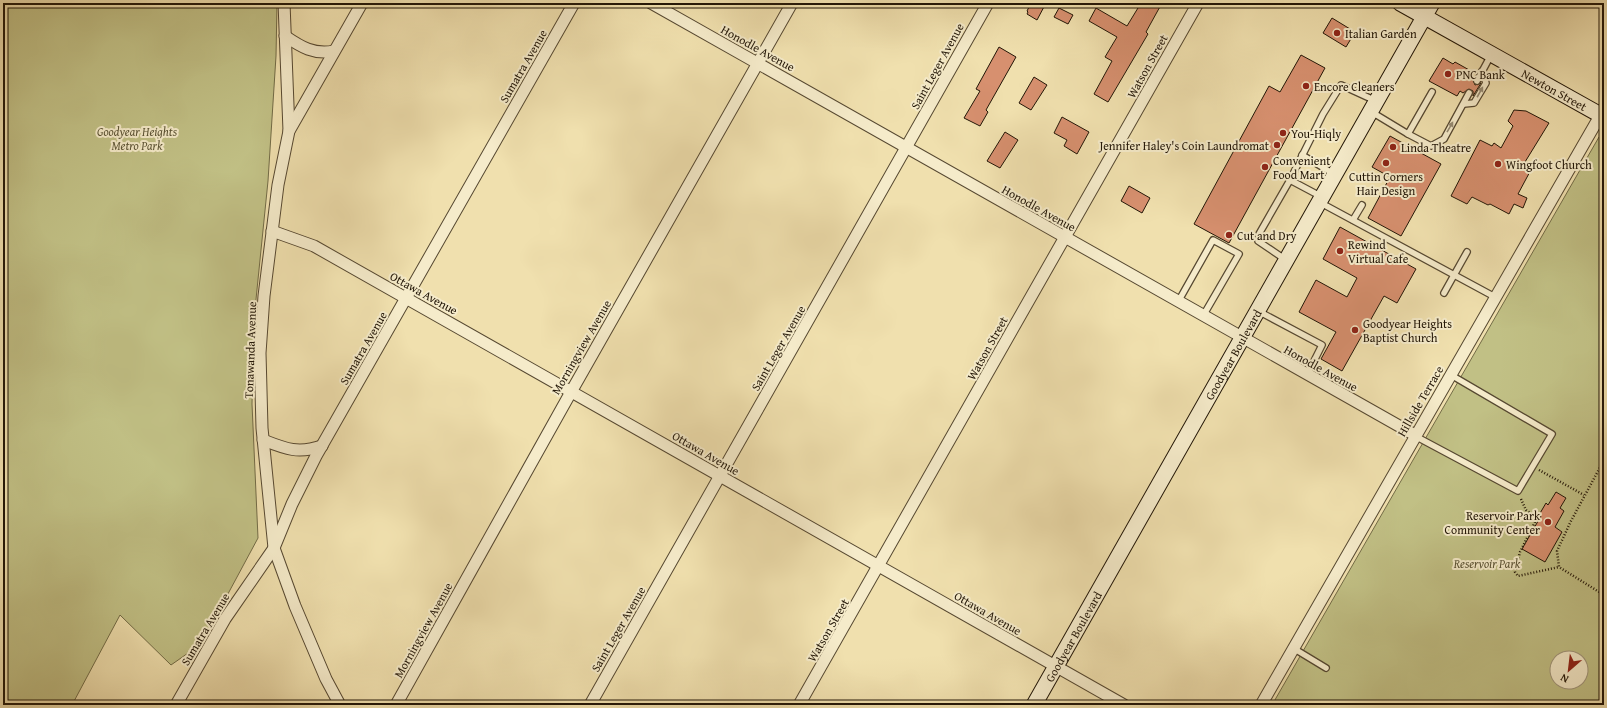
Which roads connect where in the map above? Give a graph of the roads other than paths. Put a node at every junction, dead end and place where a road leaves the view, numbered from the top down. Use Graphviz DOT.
graph roads {
  1 [pos="284,3"];
  2 [pos="362,3"];
  3 [pos="574,3"];
  4 [pos="651,3"];
  5 [pos="792,3"];
  6 [pos="988,3"];
  7 [pos="1198,3"];
  8 [pos="1400,3"];
  9 [pos="1432,3"];
  10 [pos="1424,17"];
  11 [pos="285,36"];
  12 [pos="334,51"];
  13 [pos="1492,54"];
  14 [pos="758,63"];
  15 [pos="1482,72"];
  16 [pos="1477,81"];
  17 [pos="1432,92"];
  18 [pos="1469,93"];
  19 [pos="1464,104"];
  20 [pos="1373,106"];
  21 [pos="1603,115"];
  22 [pos="289,131"];
  23 [pos="1408,134"];
  24 [pos="906,147"];
  25 [pos="1302,155"];
  26 [pos="1334,175"];
  27 [pos="1290,180"];
  28 [pos="1320,199"];
  29 [pos="1362,205"];
  30 [pos="1354,220"];
  31 [pos="272,231"];
  32 [pos="1065,237"];
  33 [pos="1467,252"];
  34 [pos="1286,260"];
  35 [pos="1454,275"];
  36 [pos="1444,293"];
  37 [pos="1495,297"];
  38 [pos="406,298"];
  39 [pos="1178,302"];
  40 [pos="1258,310"];
  41 [pos="1203,316"];
  42 [pos="1243,338"];
  43 [pos="1307,375"];
  44 [pos="1451,375"];
  45 [pos="571,392"];
  46 [pos="1415,435"];
  47 [pos="264,440"];
  48 [pos="322,446"];
  49 [pos="720,476"];
  50 [pos="274,548"];
  51 [pos="880,565"];
  52 [pos="1293,648"];
  53 [pos="1056,666"];
  54 [pos="1326,668"];
  55 [pos="176,705"];
  56 [pos="340,705"];
  57 [pos="396,705"];
  58 [pos="590,705"];
  59 [pos="799,705"];
  60 [pos="1034,705"];
  61 [pos="1124,705"];
  62 [pos="1260,705"];
  1 -- 11 [label="street"];
  2 -- 12 [label="street, Tonawanda Avenue"];
  3 -- 38 [label="street, Sumatra Avenue"];
  4 -- 14 [label="street, Honodle Avenue"];
  5 -- 14 [label="street, Morningview Avenue"];
  6 -- 24 [label="street, Saint Leger Avenue"];
  7 -- 32 [label="street, Watson Street"];
  8 -- 10 [label="street, Newton Street"];
  9 -- 10 [label="street, Goodyear Boulevard"];
  10 -- 13 [label="street, Newton Street"];
  10 -- 20 [label="street, Goodyear Boulevard"];
  11 -- 12 [label="street"];
  11 -- 22 [label="street"];
  12 -- 22 [label="street, Tonawanda Avenue"];
  13 -- 15 [label="lane"];
  13 -- 21 [label="street, Newton Street"];
  14 -- 24 [label="street, Honodle Avenue"];
  14 -- 45 [label="street, Morningview Avenue"];
  15 -- 16 [label="lane"];
  19 -- 15 [label="lane, one-way"];
  17 -- 23 [label="lane"];
  18 -- 19 [label="lane"];
  23 -- 19 [label="lane, one-way"];
  20 -- 23 [label="lane"];
  20 -- 25 [label="lane"];
  20 -- 26 [label="street, Goodyear Boulevard"];
  21 -- 37 [label="street, Hillside Terrace"];
  22 -- 31 [label="street, Tonawanda Avenue"];
  24 -- 32 [label="street, Honodle Avenue"];
  24 -- 49 [label="street, Saint Leger Avenue"];
  25 -- 26 [label="lane"];
  25 -- 27 [label="lane"];
  26 -- 28 [label="street, Goodyear Boulevard"];
  27 -- 28 [label="lane"];
  27 -- 34 [label="lane"];
  28 -- 30 [label="lane"];
  28 -- 34 [label="street, Goodyear Boulevard"];
  29 -- 30 [label="lane"];
  30 -- 35 [label="lane"];
  31 -- 38 [label="street, Ottawa Avenue"];
  31 -- 47 [label="street, Tonawanda Avenue"];
  32 -- 39 [label="street, Honodle Avenue"];
  32 -- 51 [label="street, Watson Street"];
  33 -- 35 [label="lane"];
  34 -- 40 [label="street, Goodyear Boulevard"];
  35 -- 36 [label="lane"];
  35 -- 37 [label="lane"];
  37 -- 44 [label="street, Hillside Terrace"];
  38 -- 45 [label="street, Ottawa Avenue"];
  38 -- 48 [label="street, Sumatra Avenue"];
  39 -- 41 [label="street, Honodle Avenue"];
  39 -- 41 [label="lane"];
  40 -- 42 [label="street, Goodyear Boulevard"];
  40 -- 43 [label="lane"];
  41 -- 42 [label="street, Honodle Avenue"];
  42 -- 43 [label="street, Honodle Avenue"];
  42 -- 53 [label="street, Goodyear Boulevard"];
  43 -- 46 [label="street, Honodle Avenue"];
  44 -- 46 [label="street, Hillside Terrace"];
  44 -- 46 [label="lane"];
  45 -- 49 [label="street, Ottawa Avenue"];
  45 -- 57 [label="street, Morningview Avenue"];
  46 -- 52 [label="street, Hillside Terrace"];
  47 -- 48 [label="street"];
  47 -- 50 [label="street, Tonawanda Avenue"];
  48 -- 50 [label="street, Sumatra Avenue"];
  49 -- 51 [label="street, Ottawa Avenue"];
  49 -- 58 [label="street, Saint Leger Avenue"];
  50 -- 55 [label="street, Sumatra Avenue"];
  50 -- 56 [label="street, Tonawanda Avenue"];
  51 -- 53 [label="street, Ottawa Avenue"];
  51 -- 59 [label="street, Watson Street"];
  52 -- 54 [label="lane"];
  52 -- 62 [label="street, Hillside Terrace"];
  53 -- 60 [label="street, Goodyear Boulevard"];
  53 -- 61 [label="street, Ottawa Avenue"];
}
